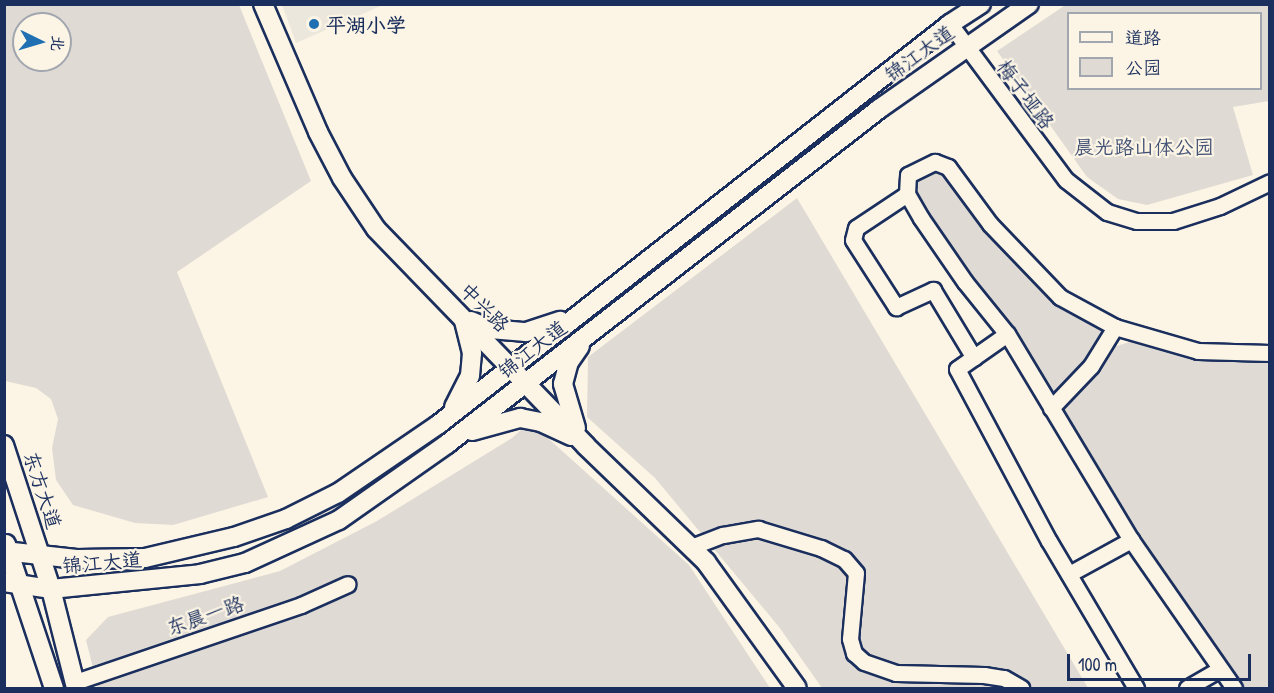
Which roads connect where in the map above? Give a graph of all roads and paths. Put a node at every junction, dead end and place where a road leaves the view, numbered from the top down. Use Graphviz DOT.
graph roads {
  1 [pos="263,4"];
  2 [pos="981,4"];
  3 [pos="1029,4"];
  4 [pos="950,24"];
  5 [pos="965,47"];
  6 [pos="1269,182"];
  7 [pos="907,194"];
  8 [pos="580,312"];
  9 [pos="464,318"];
  10 [pos="1114,327"];
  11 [pos="592,331"];
  12 [pos="1007,334"];
  13 [pos="1269,353"];
  14 [pos="974,358"];
  15 [pos="511,366"];
  16 [pos="527,381"];
  17 [pos="1051,408"];
  18 [pos="439,424"];
  19 [pos="447,444"];
  20 [pos="4,445"];
  21 [pos="586,446"];
  22 [pos="1131,540"];
  23 [pos="6,548"];
  24 [pos="691,548"];
  25 [pos="40,556"];
  26 [pos="1069,574"];
  27 [pos="13,584"];
  28 [pos="348,584"];
  29 [pos="51,589"];
  30 [pos="1220,669"];
  31 [pos="76,685"];
  32 [pos="54,688"];
  33 [pos="797,688"];
  34 [pos="1021,688"];
  35 [pos="1136,688"];
  36 [pos="1187,688"];
  37 [pos="1234,688"];
  1 -- 9 [label="main road, 中兴路"];
  2 -- 4 [label="main road, 锦江大道"];
  3 -- 5 [label="main road, 锦江大道"];
  4 -- 5 [label="street, 梅子垭路"];
  4 -- 8 [label="main road, 锦江大道"];
  5 -- 6 [label="street, 梅子垭路"];
  5 -- 11 [label="main road, 锦江大道"];
  7 -- 10 [label="street"];
  7 -- 12 [label="street"];
  7 -- 14 [label="street"];
  8 -- 9 [label="main road"];
  8 -- 15 [label="main road, 锦江大道"];
  9 -- 15 [label="main road, 中兴路"];
  9 -- 18 [label="main road"];
  10 -- 13 [label="street"];
  10 -- 17 [label="street"];
  11 -- 16 [label="main road, 锦江大道"];
  11 -- 21 [label="main road"];
  12 -- 14 [label="street"];
  12 -- 17 [label="street"];
  14 -- 26 [label="street"];
  15 -- 16 [label="main road, 中兴路"];
  15 -- 18 [label="main road, 锦江大道"];
  16 -- 19 [label="main road, 锦江大道"];
  16 -- 21 [label="main road, 中兴路"];
  17 -- 22 [label="street"];
  18 -- 25 [label="main road, 锦江大道"];
  19 -- 21 [label="main road"];
  19 -- 29 [label="main road, 锦江大道"];
  20 -- 25 [label="main road, 东方大道"];
  21 -- 24 [label="main road, 中兴路"];
  22 -- 26 [label="street"];
  22 -- 30 [label="street"];
  23 -- 25 [label="main road, 锦江大道"];
  23 -- 27 [label="main road"];
  24 -- 33 [label="main road, 中兴路"];
  24 -- 34 [label="street"];
  25 -- 29 [label="main road, 东方大道"];
  26 -- 35 [label="street"];
  27 -- 29 [label="main road, 锦江大道"];
  27 -- 32 [label="main road"];
  28 -- 31 [label="street, 东晨一路"];
  29 -- 31 [label="main road, 东方大道"];
  30 -- 36 [label="street"];
  30 -- 37 [label="street"];
}
